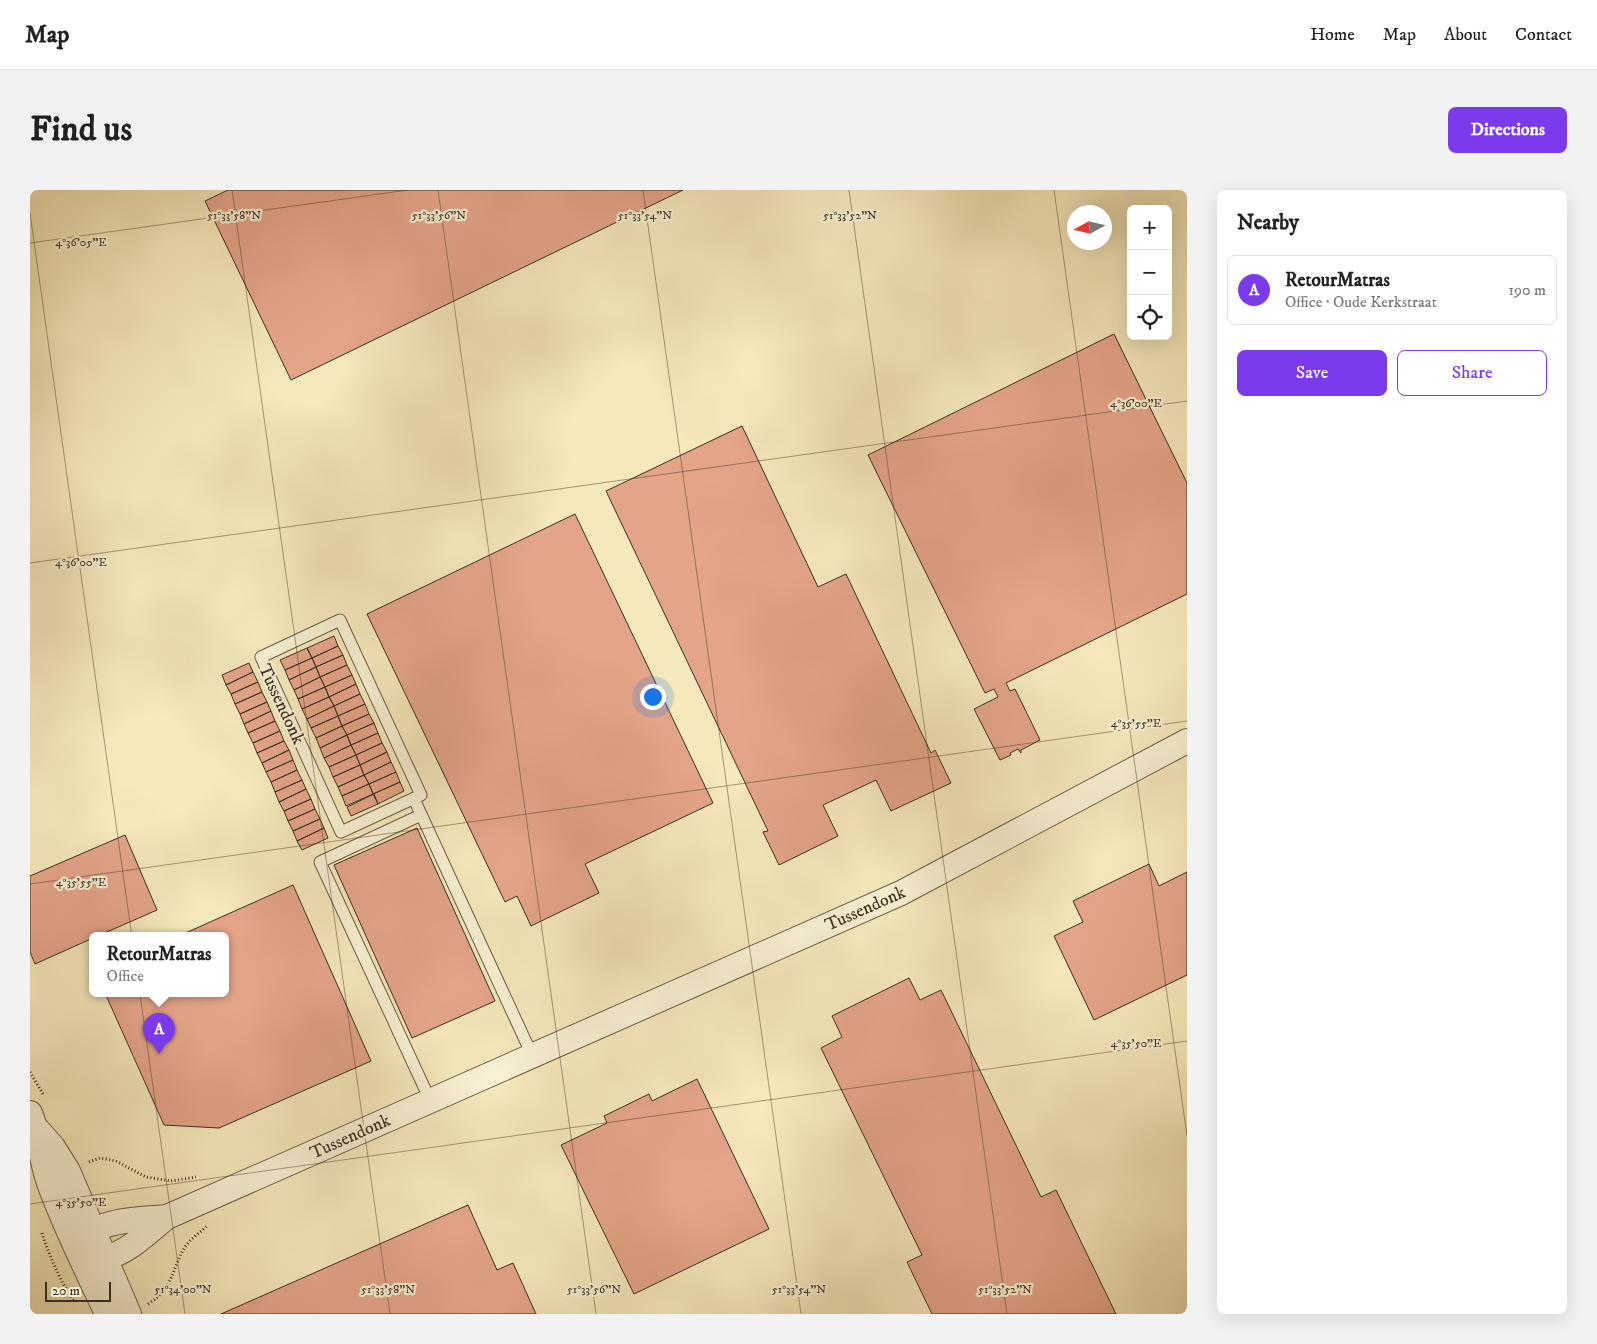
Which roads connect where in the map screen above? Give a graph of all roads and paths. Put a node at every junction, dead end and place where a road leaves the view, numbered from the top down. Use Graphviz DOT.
graph roads {
  1 [pos="1187,741"];
  2 [pos="414,798"];
  3 [pos="421,815"];
  4 [pos="532,1055"];
  5 [pos="430,1100"];
  6 [pos="33,1121"];
  7 [pos="68,1171"];
  8 [pos="197,1177"];
  9 [pos="166,1218"];
  10 [pos="213,1221"];
  11 [pos="94,1232"];
  12 [pos="81,1256"];
  13 [pos="104,1258"];
  14 [pos="107,1314"];
  15 [pos="130,1314"];
  1 -- 4 [label="street, Tussendonk"];
  2 -- 2 [label="lane, Tussendonk"];
  2 -- 3 [label="lane, Tussendonk"];
  3 -- 4 [label="lane, Tussendonk"];
  3 -- 5 [label="lane"];
  4 -- 5 [label="street, Tussendonk"];
  5 -- 9 [label="street, Tussendonk"];
  6 -- 7 [label="street"];
  6 -- 12 [label="street"];
  7 -- 8 [label="path"];
  7 -- 11 [label="street"];
  9 -- 11 [label="street, Tussendonk"];
  9 -- 13 [label="street, Tussendonk"];
  10 -- 15 [label="path"];
  11 -- 12 [label="street"];
  11 -- 13 [label="street"];
  12 -- 13 [label="street, Tussendonk"];
  12 -- 14 [label="street"];
  13 -- 15 [label="street"];
}
